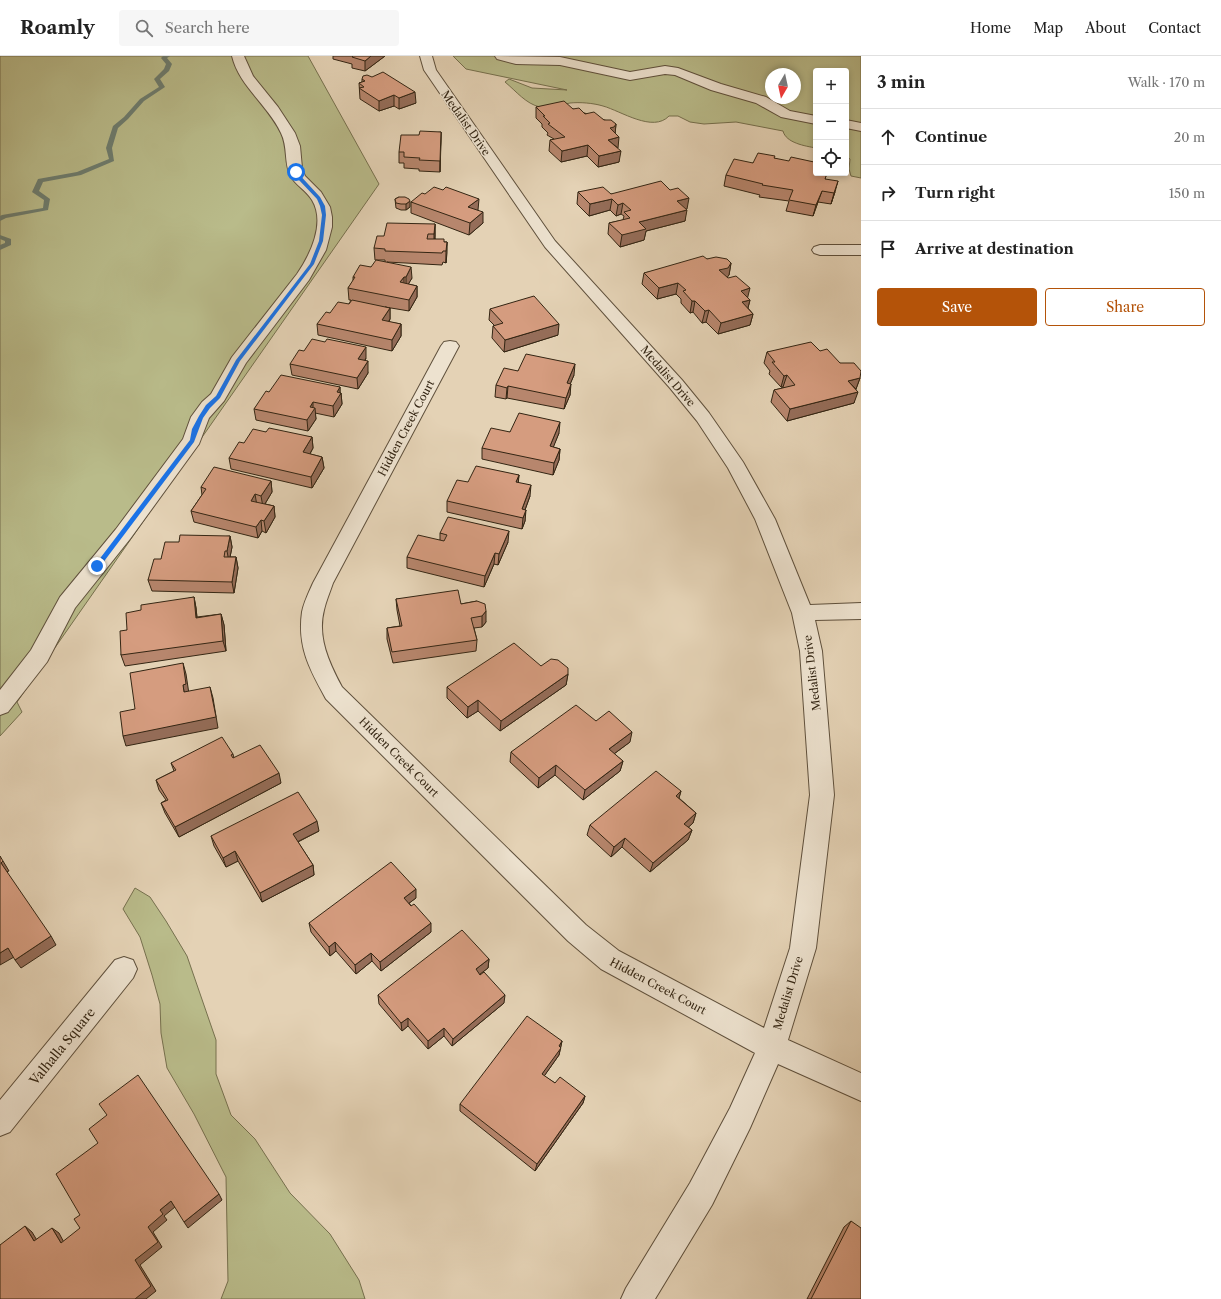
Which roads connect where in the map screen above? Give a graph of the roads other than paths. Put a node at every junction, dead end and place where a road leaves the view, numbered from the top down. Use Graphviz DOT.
graph roads {
  1 [pos="238,56"];
  2 [pos="426,56"];
  3 [pos="501,56"];
  4 [pos="813,119"];
  5 [pos="849,125"];
  6 [pos="861,127"];
  7 [pos="820,250"];
  8 [pos="861,250"];
  9 [pos="450,346"];
  10 [pos="861,611"];
  11 [pos="803,613"];
  12 [pos="0,706"];
  13 [pos="124,969"];
  14 [pos="772,1047"];
  15 [pos="861,1087"];
  16 [pos="0,1122"];
  17 [pos="637,1299"];
  1 -- 12 [label="street"];
  2 -- 11 [label="street, Medalist Drive"];
  3 -- 4 [label="street"];
  5 -- 6 [label="street"];
  7 -- 8 [label="street"];
  9 -- 14 [label="street, Hidden Creek Court"];
  10 -- 11 [label="street"];
  11 -- 14 [label="street, Medalist Drive"];
  13 -- 16 [label="street, Valhalla Square"];
  14 -- 15 [label="street, Hidden Creek Court"];
  14 -- 17 [label="street, Medalist Drive"];
}
